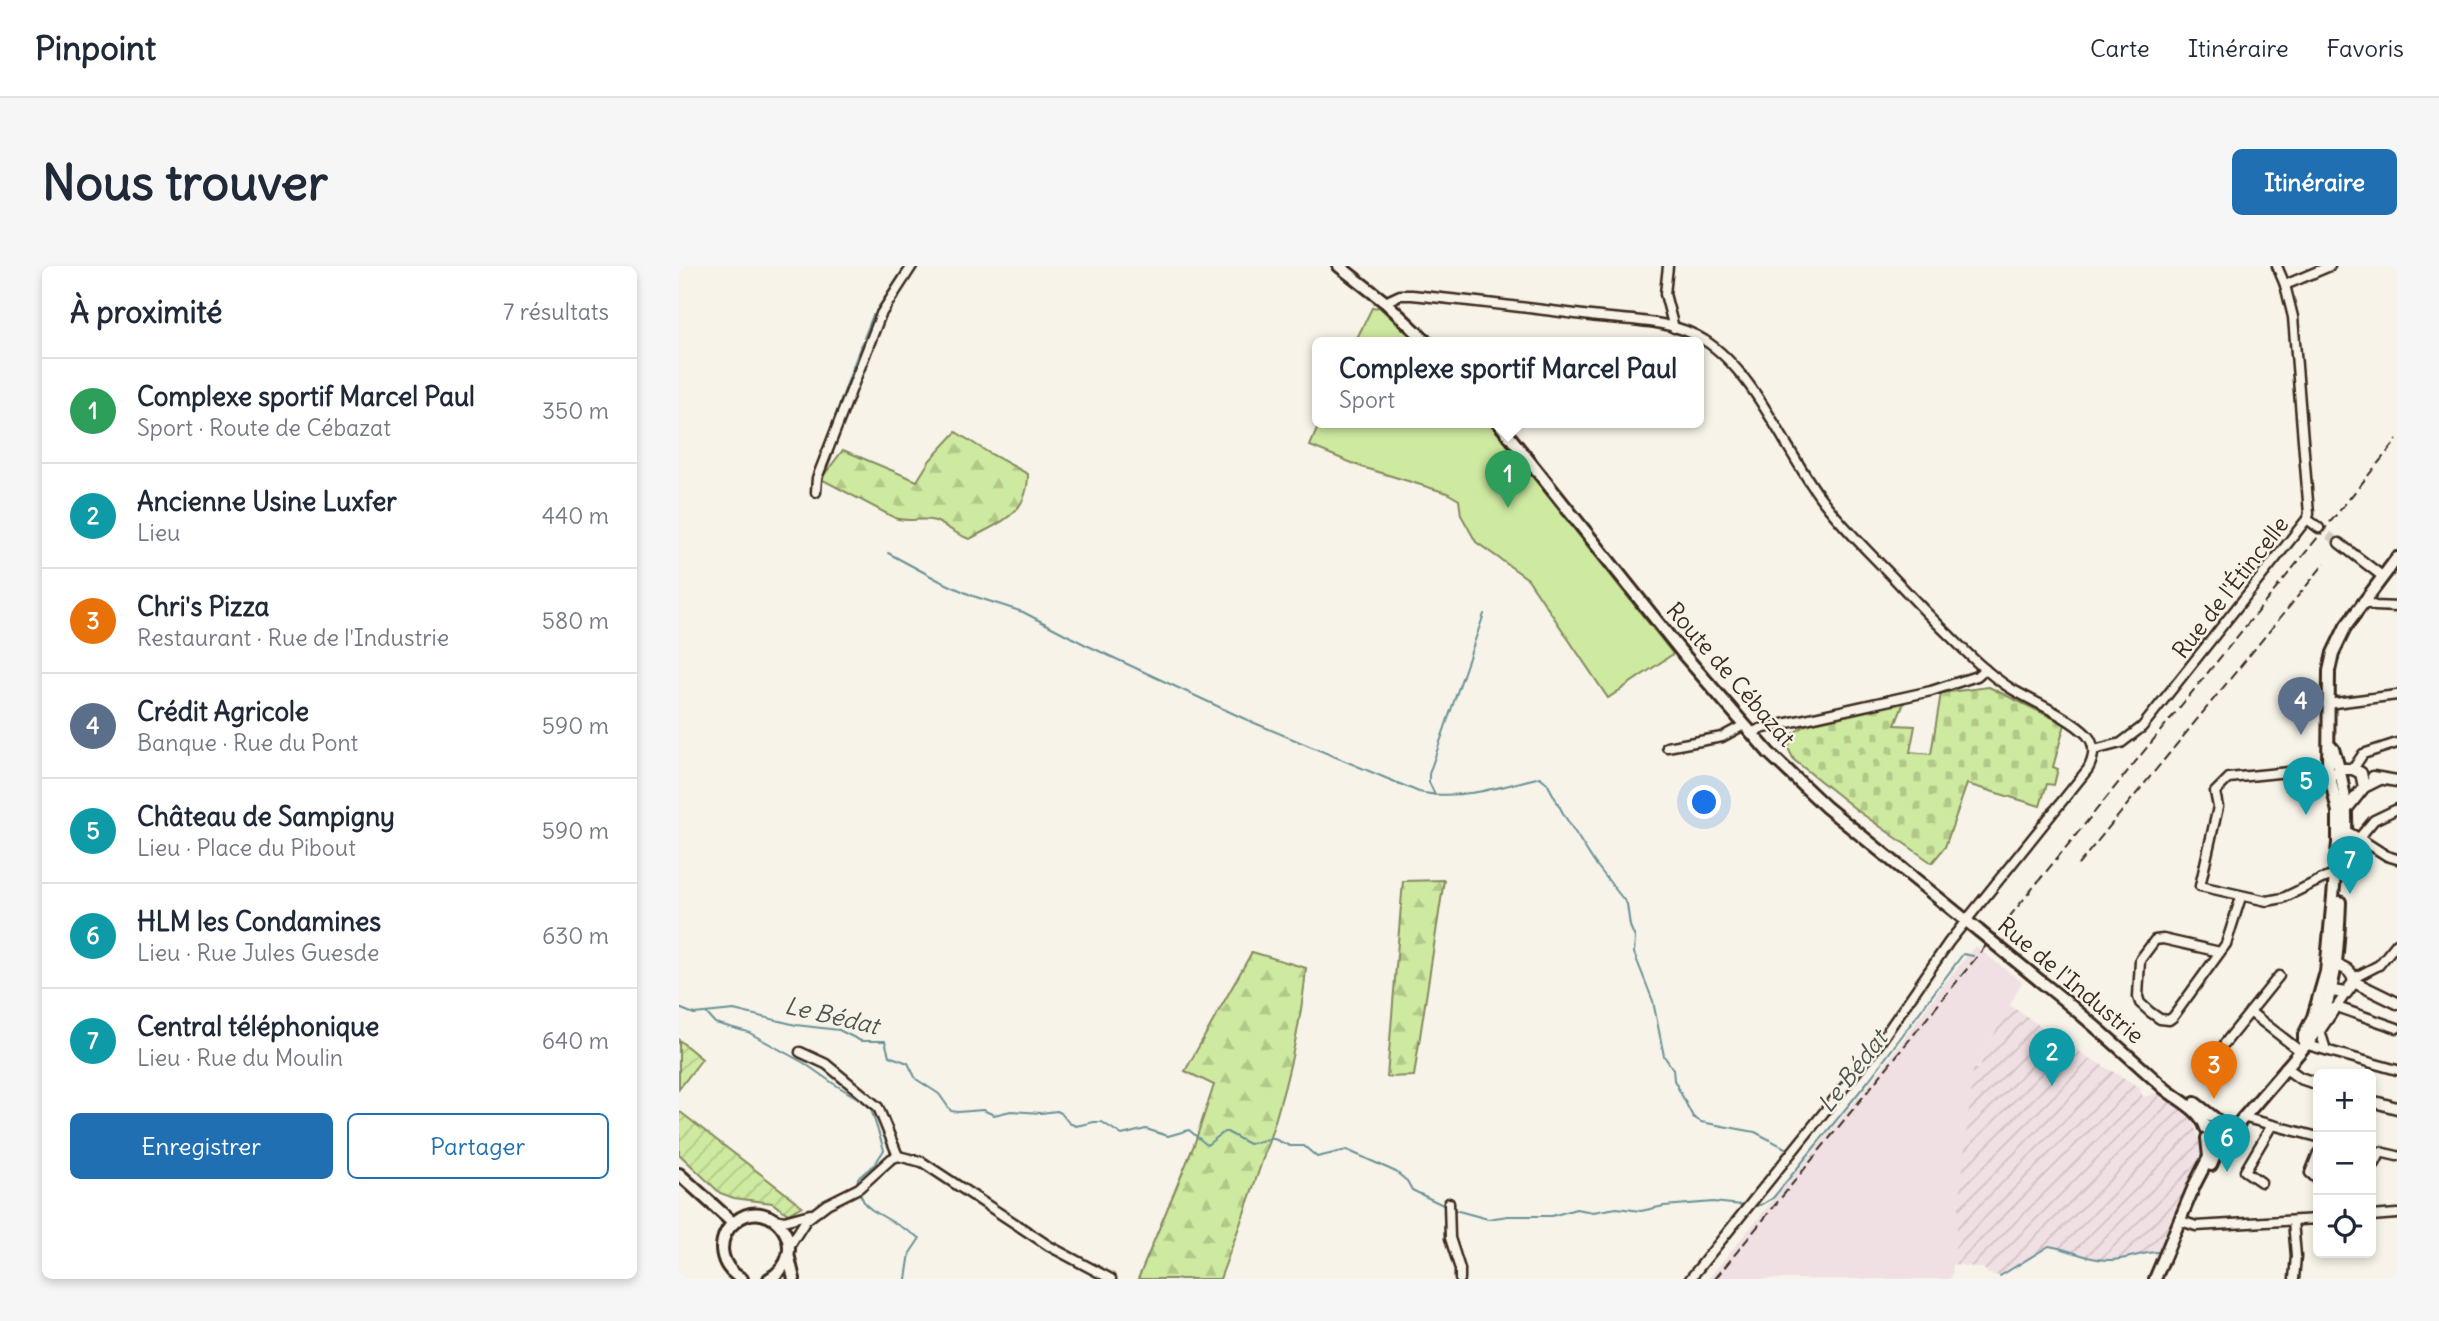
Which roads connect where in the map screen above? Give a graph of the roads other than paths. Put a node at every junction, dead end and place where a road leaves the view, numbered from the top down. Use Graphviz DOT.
graph roads {
  1 [pos="912,266"];
  2 [pos="1339,266"];
  3 [pos="1668,266"];
  4 [pos="2277,266"];
  5 [pos="2330,266"];
  6 [pos="2285,285"];
  7 [pos="1385,302"];
  8 [pos="1674,328"];
  9 [pos="1422,337"];
  10 [pos="1696,337"];
  11 [pos="1704,340"];
  12 [pos="1503,428"];
  13 [pos="816,492"];
  14 [pos="2308,519"];
  15 [pos="2319,528"];
  16 [pos="2339,544"];
  17 [pos="2397,552"];
  18 [pos="2397,558"];
  19 [pos="2382,576"];
  20 [pos="2363,601"];
  21 [pos="2397,607"];
  22 [pos="1985,669"];
  23 [pos="2397,695"];
  24 [pos="2327,704"];
  25 [pos="1747,729"];
  26 [pos="2397,744"];
  27 [pos="1667,747"];
  28 [pos="2094,750"];
  29 [pos="2357,771"];
  30 [pos="2333,772"];
  31 [pos="2380,779"];
  32 [pos="2397,780"];
  33 [pos="2364,787"];
  34 [pos="2345,796"];
  35 [pos="2397,809"];
  36 [pos="2343,822"];
  37 [pos="2359,838"];
  38 [pos="2345,847"];
  39 [pos="2397,859"];
  40 [pos="2339,875"];
  41 [pos="2241,897"];
  42 [pos="1966,920"];
  43 [pos="2397,943"];
  44 [pos="2220,952"];
  45 [pos="2337,966"];
  46 [pos="2279,976"];
  47 [pos="2354,980"];
  48 [pos="2327,982"];
  49 [pos="2346,993"];
  50 [pos="2397,1003"];
  51 [pos="2337,1007"];
  52 [pos="2325,1011"];
  53 [pos="2250,1012"];
  54 [pos="2397,1028"];
  55 [pos="2225,1043"];
  56 [pos="2302,1048"];
  57 [pos="2326,1050"];
  58 [pos="800,1052"];
  59 [pos="2286,1068"];
  60 [pos="2397,1070"];
  61 [pos="2149,1072"];
  62 [pos="2313,1082"];
  63 [pos="2376,1102"];
  64 [pos="2397,1108"];
  65 [pos="2242,1118"];
  66 [pos="2220,1122"];
  67 [pos="2272,1125"];
  68 [pos="2207,1133"];
  69 [pos="2313,1136"];
  70 [pos="2224,1140"];
  71 [pos="2376,1151"];
  72 [pos="2381,1152"];
  73 [pos="898,1156"];
  74 [pos="2397,1156"];
  75 [pos="2376,1162"];
  76 [pos="679,1174"];
  77 [pos="2261,1182"];
  78 [pos="1449,1203"];
  79 [pos="815,1212"];
  80 [pos="2397,1214"];
  81 [pos="2376,1216"];
  82 [pos="771,1218"];
  83 [pos="2313,1219"];
  84 [pos="2293,1220"];
  85 [pos="2184,1222"];
  86 [pos="733,1223"];
  87 [pos="789,1251"];
  88 [pos="736,1277"];
  89 [pos="769,1279"];
  90 [pos="794,1279"];
  91 [pos="1111,1279"];
  92 [pos="1461,1279"];
  93 [pos="1690,1279"];
  94 [pos="2155,1279"];
  95 [pos="2160,1279"];
  96 [pos="2294,1279"];
  1 -- 13 [label="street"];
  2 -- 7 [label="main road"];
  3 -- 8 [label="street"];
  4 -- 6 [label="street, Rue de l'Étincelle"];
  5 -- 6 [label="street"];
  6 -- 14 [label="street, Rue de l'Étincelle"];
  7 -- 8 [label="street"];
  7 -- 9 [label="main road"];
  8 -- 10 [label="street"];
  11 -- 22 [label="street"];
  12 -- 25 [label="main road, Route de Cébazat"];
  14 -- 15 [label="street"];
  14 -- 28 [label="street, Rue de l'Étincelle"];
  16 -- 19 [label="street"];
  17 -- 19 [label="main road"];
  18 -- 19 [label="main road"];
  19 -- 20 [label="main road"];
  20 -- 21 [label="street"];
  20 -- 24 [label="main road"];
  22 -- 25 [label="street"];
  22 -- 28 [label="street"];
  23 -- 24 [label="street"];
  24 -- 30 [label="main road"];
  25 -- 27 [label="street"];
  25 -- 42 [label="main road, Route de Cébazat"];
  26 -- 29 [label="street"];
  28 -- 42 [label="street"];
  29 -- 30 [label="street"];
  29 -- 31 [label="street"];
  29 -- 33 [label="street"];
  30 -- 34 [label="main road"];
  30 -- 41 [label="street"];
  31 -- 32 [label="street"];
  31 -- 33 [label="street"];
  33 -- 34 [label="street"];
  34 -- 36 [label="main road"];
  34 -- 36 [label="main road"];
  35 -- 37 [label="street"];
  36 -- 37 [label="street"];
  36 -- 38 [label="main road"];
  36 -- 40 [label="main road"];
  37 -- 38 [label="street"];
  37 -- 39 [label="street"];
  38 -- 40 [label="main road"];
  40 -- 41 [label="street"];
  40 -- 45 [label="main road"];
  40 -- 48 [label="main road"];
  41 -- 44 [label="street"];
  42 -- 61 [label="main road, Rue de l'Industrie, bridge"];
  42 -- 93 [label="street"];
  43 -- 47 [label="street"];
  44 -- 44 [label="street"];
  45 -- 47 [label="street"];
  45 -- 48 [label="main road"];
  45 -- 48 [label="street"];
  46 -- 53 [label="street"];
  47 -- 49 [label="street"];
  47 -- 50 [label="street"];
  48 -- 49 [label="street"];
  48 -- 52 [label="main road"];
  48 -- 56 [label="main road"];
  49 -- 51 [label="street"];
  51 -- 52 [label="street"];
  51 -- 54 [label="street"];
  51 -- 57 [label="street"];
  52 -- 56 [label="main road"];
  53 -- 55 [label="street"];
  53 -- 56 [label="street"];
  56 -- 57 [label="street"];
  56 -- 59 [label="main road"];
  57 -- 60 [label="street"];
  58 -- 73 [label="street"];
  59 -- 62 [label="street"];
  59 -- 65 [label="main road"];
  61 -- 66 [label="main road, Rue de l'Industrie"];
  61 -- 68 [label="main road, Rue de l'Industrie"];
  63 -- 64 [label="street"];
  65 -- 66 [label="main road"];
  65 -- 67 [label="street"];
  65 -- 70 [label="main road"];
  66 -- 68 [label="main road"];
  66 -- 70 [label="main road"];
  67 -- 69 [label="street"];
  67 -- 77 [label="street"];
  68 -- 70 [label="main road"];
  68 -- 94 [label="main road"];
  70 -- 85 [label="main road"];
  71 -- 72 [label="street"];
  72 -- 74 [label="street"];
  72 -- 75 [label="street"];
  73 -- 79 [label="street"];
  73 -- 91 [label="street"];
  76 -- 86 [label="main road"];
  78 -- 92 [label="street"];
  79 -- 82 [label="street"];
  79 -- 87 [label="street"];
  80 -- 81 [label="street"];
  82 -- 86 [label="main road"];
  82 -- 87 [label="main road"];
  83 -- 84 [label="street"];
  84 -- 85 [label="street"];
  84 -- 96 [label="street"];
  85 -- 95 [label="main road"];
  86 -- 88 [label="main road"];
  87 -- 89 [label="main road"];
  87 -- 90 [label="main road"];
}
